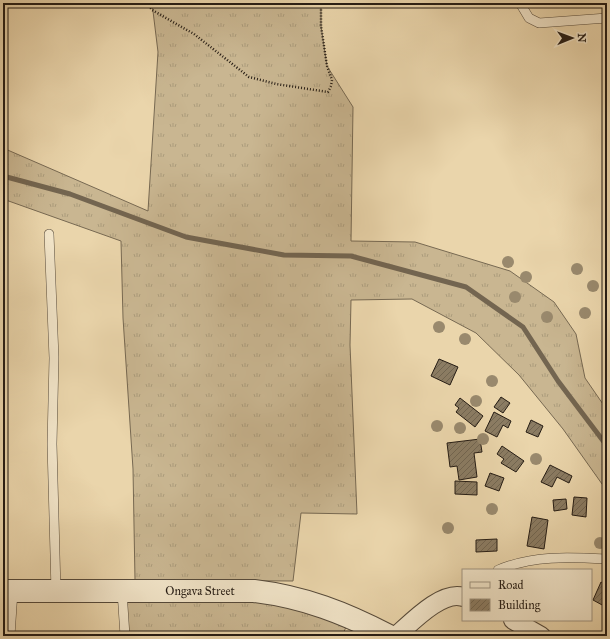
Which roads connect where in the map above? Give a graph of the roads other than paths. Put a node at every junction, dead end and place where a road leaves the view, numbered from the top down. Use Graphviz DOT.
graph roads {
  1 [pos="520,3"];
  2 [pos="607,18"];
  3 [pos="49,234"];
  4 [pos="607,559"];
  5 [pos="500,569"];
  6 [pos="8,591"];
  7 [pos="56,591"];
  8 [pos="122,591"];
  9 [pos="462,595"];
  10 [pos="515,621"];
  11 [pos="10,636"];
  12 [pos="125,636"];
  13 [pos="389,636"];
  14 [pos="396,636"];
  15 [pos="541,636"];
  1 -- 2 [label="lane"];
  3 -- 7 [label="lane"];
  4 -- 5 [label="lane"];
  6 -- 7 [label="street, Ongava Street"];
  6 -- 11 [label="lane"];
  7 -- 8 [label="street, Ongava Street"];
  8 -- 12 [label="lane"];
  8 -- 13 [label="street, Ongava Street"];
  9 -- 14 [label="street"];
  10 -- 15 [label="street"];
}
